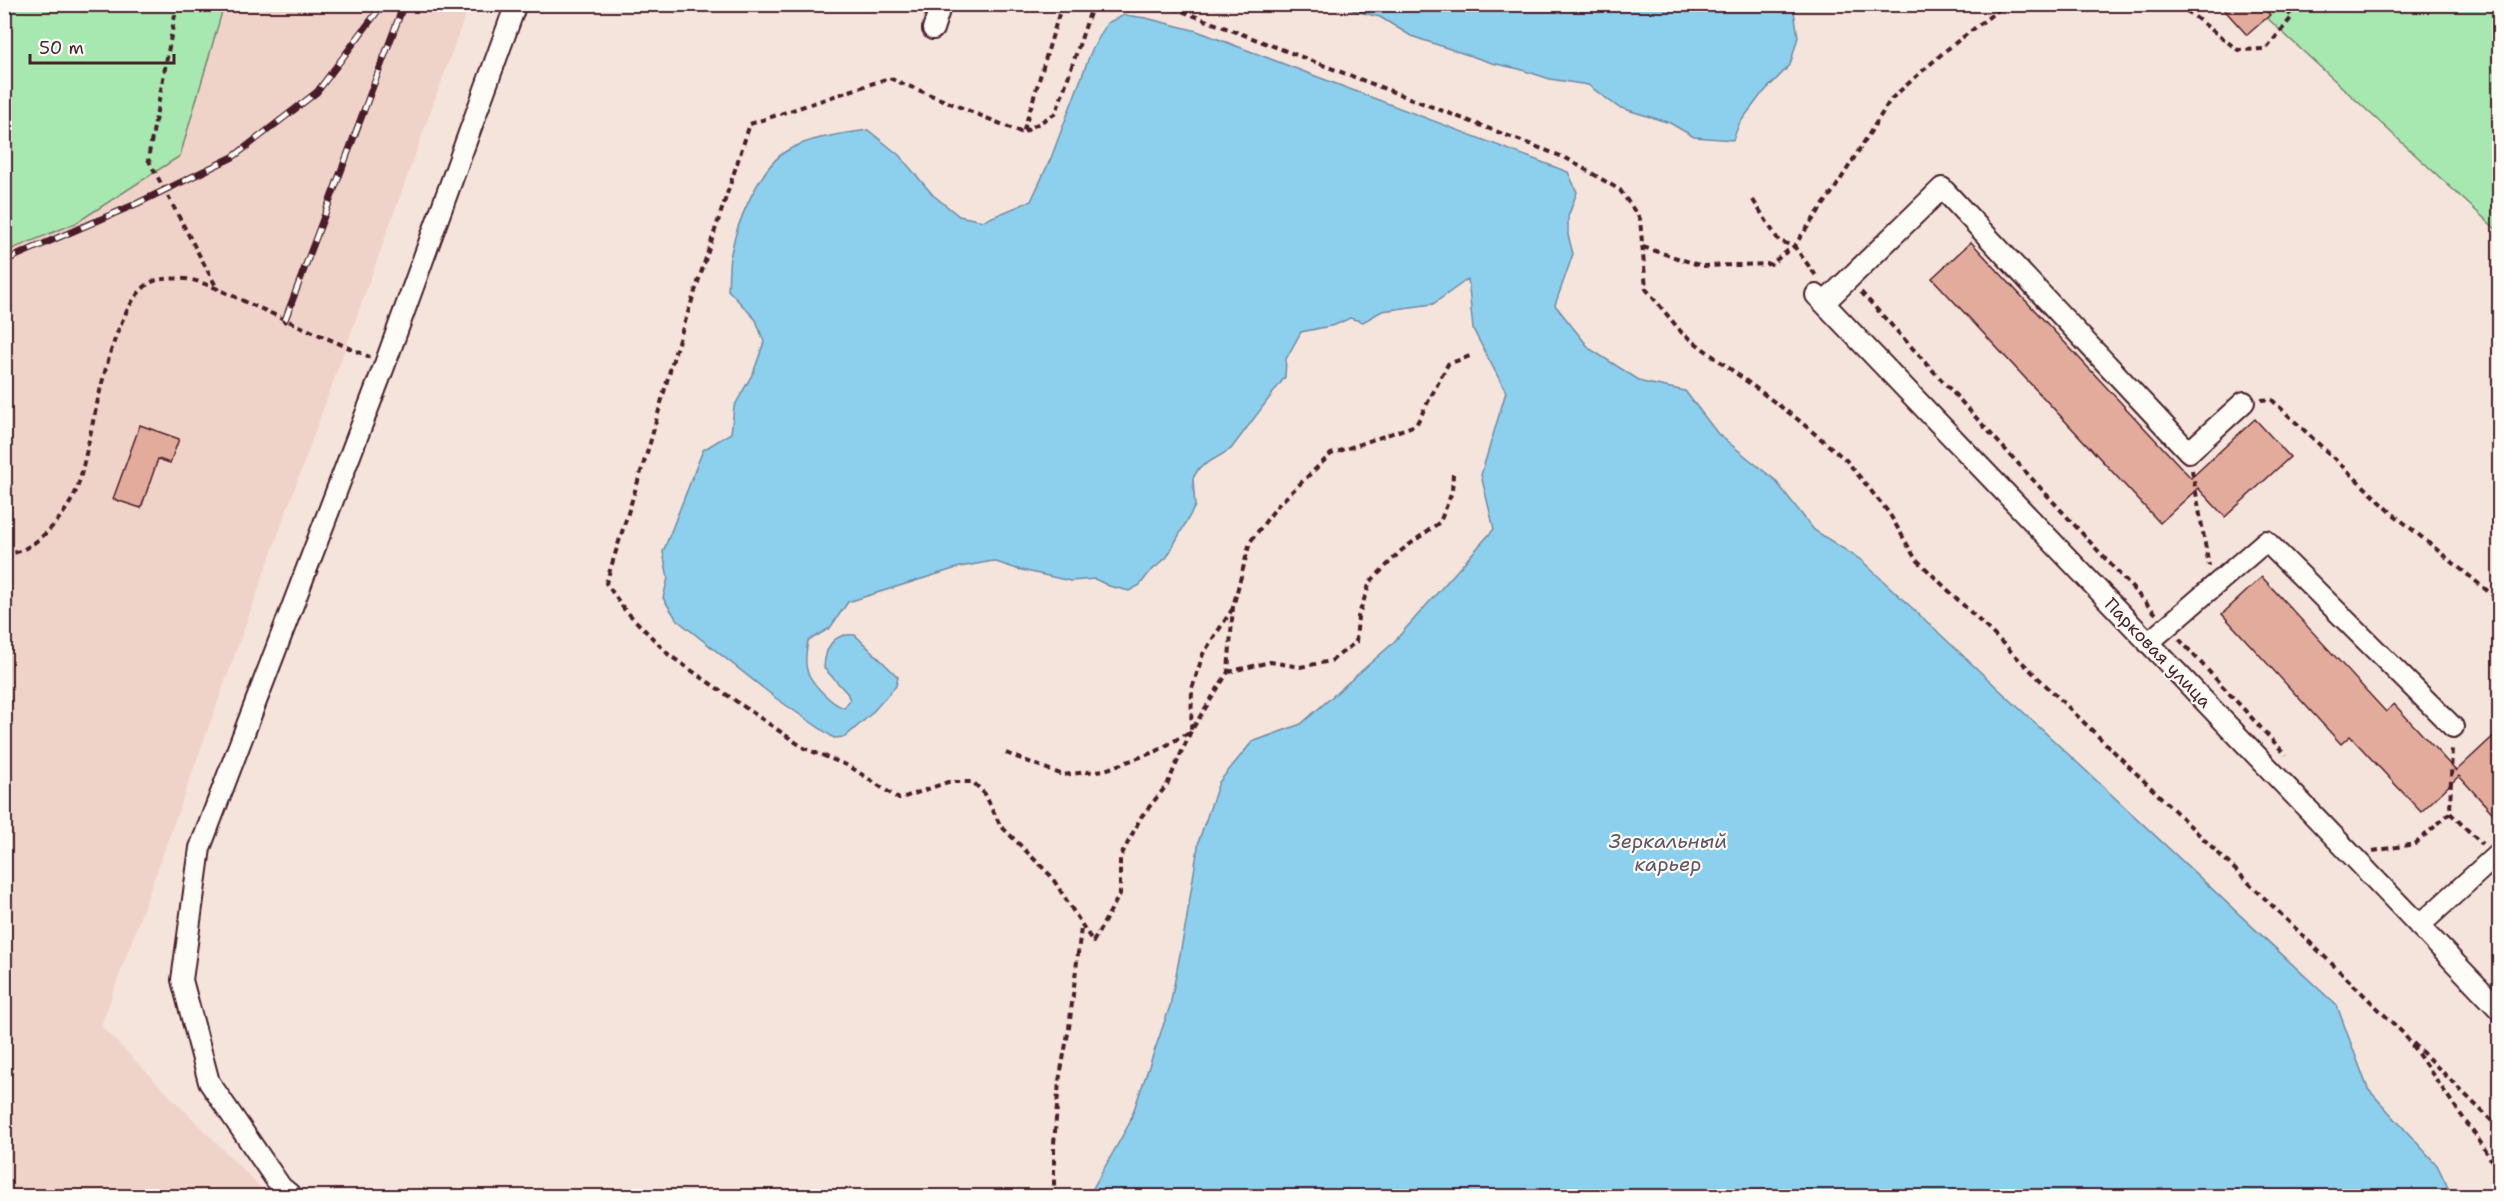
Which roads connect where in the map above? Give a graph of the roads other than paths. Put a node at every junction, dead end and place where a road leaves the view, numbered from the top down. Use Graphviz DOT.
graph roads {
  1 [pos="516,4"];
  2 [pos="941,4"];
  3 [pos="933,29"];
  4 [pos="2244,402"];
  5 [pos="2148,643"];
  6 [pos="2453,727"];
  7 [pos="2497,854"];
  8 [pos="2419,926"];
  9 [pos="2499,1010"];
  10 [pos="292,1197"];
  1 -- 10 [label="street"];
  2 -- 3 [label="street"];
  4 -- 5 [label="street, Парковая улица"];
  5 -- 6 [label="street"];
  5 -- 8 [label="street, Парковая улица"];
  7 -- 8 [label="street"];
  8 -- 9 [label="street, Парковая улица"];
}
